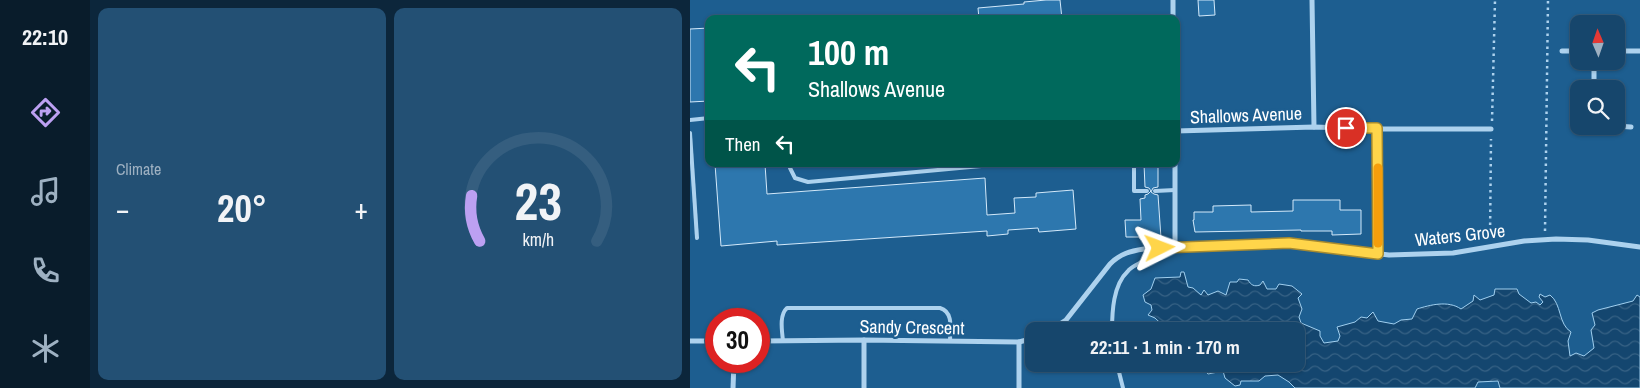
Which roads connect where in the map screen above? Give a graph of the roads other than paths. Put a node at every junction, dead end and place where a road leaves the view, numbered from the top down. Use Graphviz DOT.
graph roads {
  1 [pos="1173,0"];
  2 [pos="1312,0"];
  3 [pos="1173,15"];
  4 [pos="1562,51"];
  5 [pos="1570,51"];
  6 [pos="1625,51"];
  7 [pos="1640,51"];
  8 [pos="705,118"];
  9 [pos="690,120"];
  10 [pos="1314,127"];
  11 [pos="1625,127"];
  12 [pos="1631,127"];
  13 [pos="1377,128"];
  14 [pos="1491,129"];
  15 [pos="1180,131"];
  16 [pos="690,133"];
  17 [pos="790,167"];
  18 [pos="970,167"];
  19 [pos="1134,167"];
  20 [pos="1175,167"];
  21 [pos="1175,190"];
  22 [pos="1147,191"];
  23 [pos="1155,191"];
  24 [pos="697,238"];
  25 [pos="1176,247"];
  26 [pos="1640,247"];
  27 [pos="1378,254"];
  28 [pos="1142,262"];
  29 [pos="1063,322"];
  30 [pos="1112,322"];
  31 [pos="864,340"];
  32 [pos="1025,340"];
  33 [pos="705,341"];
  34 [pos="770,341"];
  35 [pos="783,341"];
  36 [pos="950,341"];
  37 [pos="690,342"];
  38 [pos="1019,342"];
  39 [pos="1119,372"];
  40 [pos="734,373"];
  41 [pos="734,388"];
  42 [pos="864,388"];
  43 [pos="1019,388"];
  44 [pos="1123,388"];
  1 -- 3 [label="street"];
  2 -- 10 [label="street"];
  4 -- 5 [label="street"];
  6 -- 7 [label="street"];
  8 -- 9 [label="lane"];
  10 -- 13 [label="street, Shallows Avenue"];
  10 -- 15 [label="street, Shallows Avenue"];
  11 -- 12 [label="street"];
  13 -- 14 [label="street, Shallows Avenue"];
  13 -- 27 [label="street"];
  16 -- 24 [label="lane"];
  17 -- 18 [label="lane"];
  19 -- 22 [label="lane"];
  20 -- 21 [label="street"];
  21 -- 23 [label="lane"];
  21 -- 25 [label="street"];
  25 -- 27 [label="street, Waters Grove"];
  25 -- 29 [label="street, Waters Grove"];
  26 -- 27 [label="street, Waters Grove"];
  28 -- 30 [label="lane"];
  31 -- 35 [label="street, Sandy Crescent"];
  31 -- 36 [label="street, Sandy Crescent"];
  31 -- 42 [label="street"];
  32 -- 38 [label="street"];
  33 -- 37 [label="street"];
  34 -- 35 [label="street, Sandy Crescent"];
  35 -- 36 [label="lane"];
  36 -- 38 [label="street, Sandy Crescent"];
  38 -- 43 [label="street"];
  39 -- 44 [label="lane"];
  40 -- 41 [label="street"];
}
